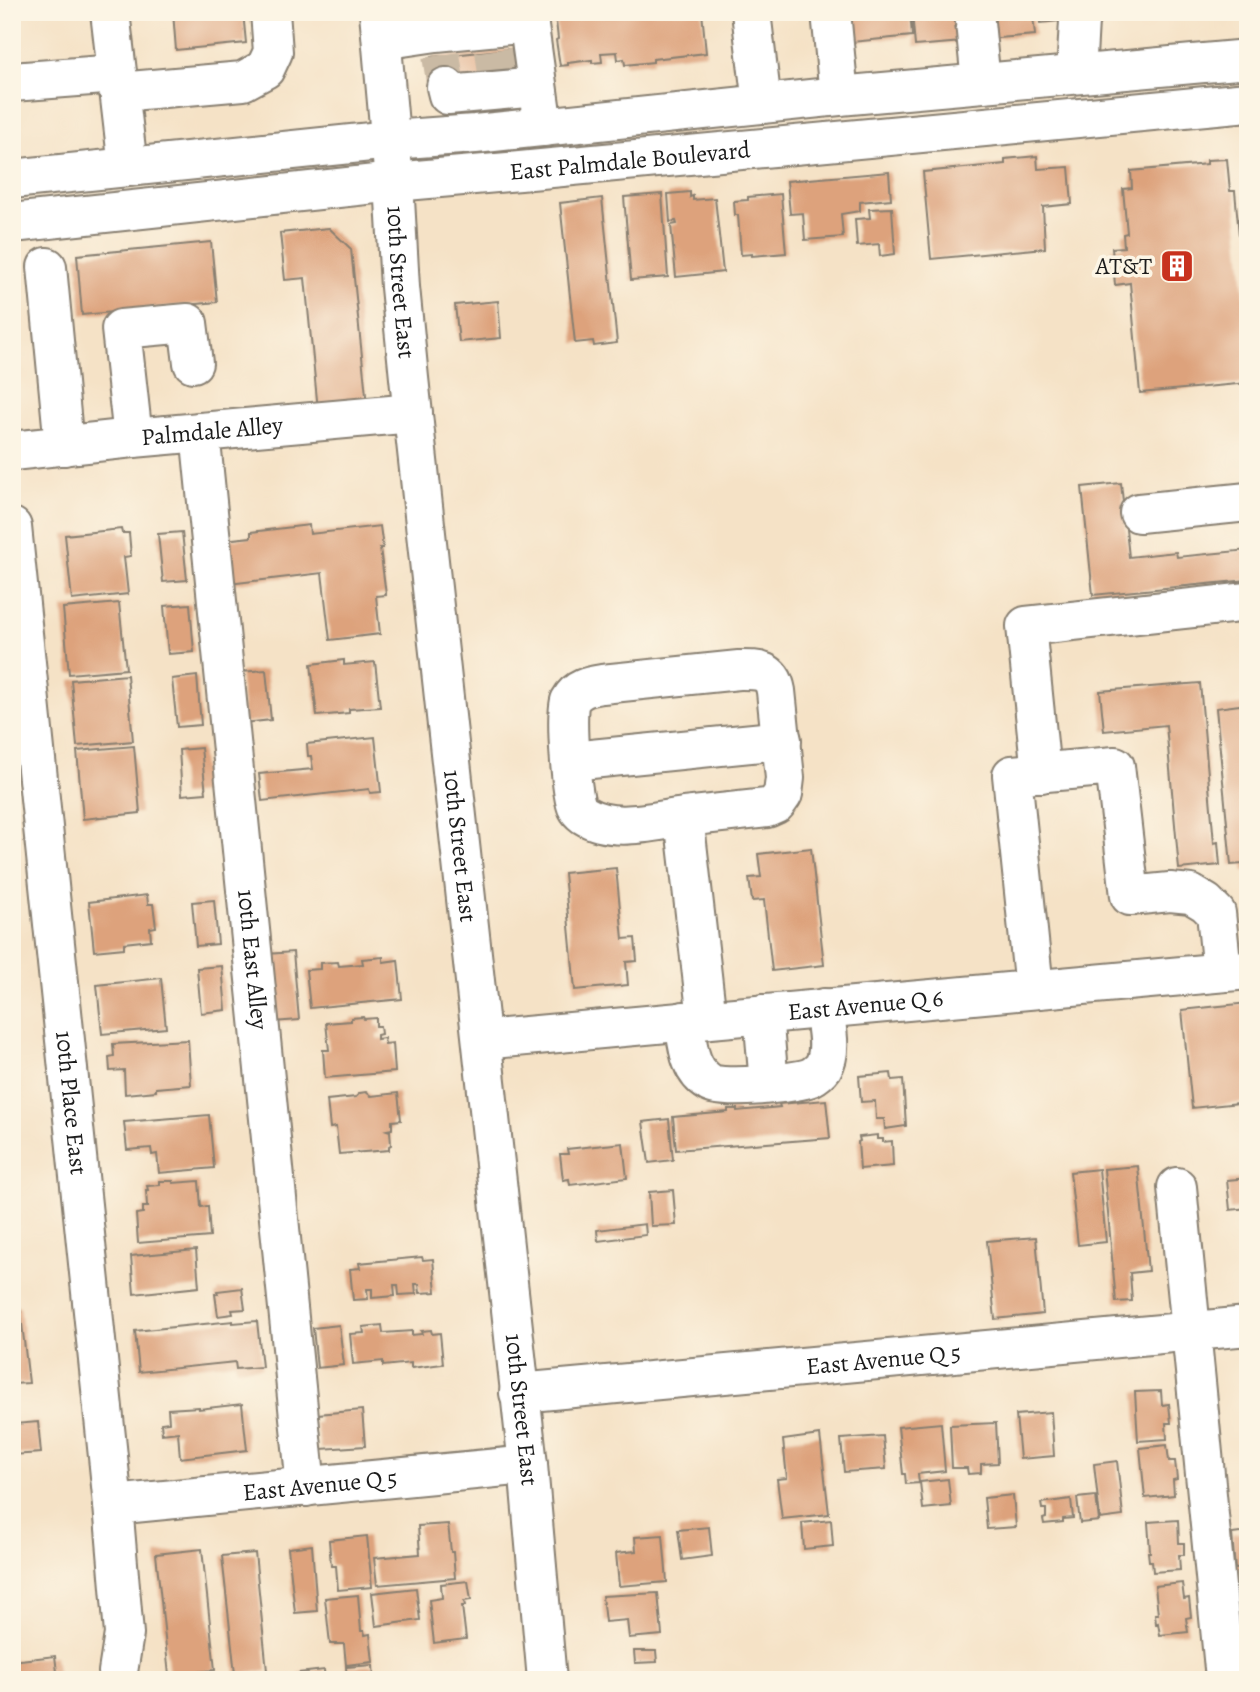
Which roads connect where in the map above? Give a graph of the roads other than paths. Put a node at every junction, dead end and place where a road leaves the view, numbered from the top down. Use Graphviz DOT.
graph roads {
  1 [pos="110,12"];
  2 [pos="270,12"];
  3 [pos="751,12"];
  4 [pos="831,12"];
  5 [pos="974,12"];
  6 [pos="1083,12"];
  7 [pos="528,18"];
  8 [pos="380,26"];
  9 [pos="466,58"];
  10 [pos="1248,59"];
  11 [pos="1076,74"];
  12 [pos="12,82"];
  13 [pos="118,83"];
  14 [pos="981,83"];
  15 [pos="537,87"];
  16 [pos="839,96"];
  17 [pos="1248,102"];
  18 [pos="762,104"];
  19 [pos="543,127"];
  20 [pos="475,134"];
  21 [pos="390,140"];
  22 [pos="128,167"];
  23 [pos="12,179"];
  24 [pos="394,182"];
  25 [pos="12,223"];
  26 [pos="47,267"];
  27 [pos="193,363"];
  28 [pos="413,413"];
  29 [pos="200,432"];
  30 [pos="133,438"];
  31 [pos="64,446"];
  32 [pos="12,451"];
  33 [pos="1248,502"];
  34 [pos="1139,513"];
  35 [pos="12,527"];
  36 [pos="1248,601"];
  37 [pos="782,740"];
  38 [pos="570,761"];
  39 [pos="1041,773"];
  40 [pos="684,817"];
  41 [pos="1235,971"];
  42 [pos="1034,989"];
  43 [pos="824,1008"];
  44 [pos="763,1014"];
  45 [pos="696,1020"];
  46 [pos="482,1040"];
  47 [pos="769,1084"];
  48 [pos="1177,1187"];
  49 [pos="1248,1326"];
  50 [pos="1190,1332"];
  51 [pos="519,1393"];
  52 [pos="528,1465"];
  53 [pos="306,1487"];
  54 [pos="113,1505"];
  55 [pos="1229,1678"];
  56 [pos="119,1680"];
  57 [pos="547,1680"];
  1 -- 13 [label="main road"];
  2 -- 13 [label="main road"];
  3 -- 18 [label="main road"];
  4 -- 16 [label="main road"];
  5 -- 14 [label="main road"];
  6 -- 11 [label="main road"];
  7 -- 9 [label="main road"];
  7 -- 15 [label="main road"];
  8 -- 9 [label="main road"];
  8 -- 21 [label="main road, 10th Street East"];
  9 -- 15 [label="main road"];
  9 -- 20 [label="main road"];
  10 -- 11 [label="main road, East Palmdale Boulevard"];
  11 -- 14 [label="main road, East Palmdale Boulevard"];
  12 -- 13 [label="main road"];
  13 -- 22 [label="main road"];
  14 -- 16 [label="main road, East Palmdale Boulevard"];
  15 -- 19 [label="main road"];
  16 -- 18 [label="main road, East Palmdale Boulevard"];
  17 -- 24 [label="main road, East Palmdale Boulevard"];
  18 -- 19 [label="main road, East Palmdale Boulevard"];
  19 -- 20 [label="main road, East Palmdale Boulevard"];
  20 -- 21 [label="main road, East Palmdale Boulevard"];
  21 -- 22 [label="main road, East Palmdale Boulevard"];
  21 -- 24 [label="main road, 10th Street East"];
  22 -- 23 [label="main road, East Palmdale Boulevard"];
  24 -- 25 [label="main road, East Palmdale Boulevard"];
  24 -- 28 [label="main road, 10th Street East"];
  26 -- 31 [label="main road"];
  27 -- 30 [label="main road"];
  28 -- 29 [label="main road, Palmdale Alley"];
  28 -- 46 [label="main road, 10th Street East"];
  29 -- 30 [label="main road, Palmdale Alley"];
  29 -- 53 [label="main road, 10th East Alley"];
  30 -- 31 [label="main road, Palmdale Alley"];
  31 -- 32 [label="main road, Palmdale Alley"];
  33 -- 34 [label="main road"];
  35 -- 54 [label="main road, 10th Place East"];
  36 -- 39 [label="main road"];
  37 -- 38 [label="main road"];
  37 -- 38 [label="main road"];
  37 -- 40 [label="main road"];
  38 -- 40 [label="main road"];
  39 -- 41 [label="main road"];
  39 -- 42 [label="main road"];
  40 -- 45 [label="main road"];
  41 -- 42 [label="main road, East Avenue Q 6"];
  42 -- 43 [label="main road, East Avenue Q 6"];
  43 -- 44 [label="main road, East Avenue Q 6"];
  43 -- 47 [label="main road"];
  44 -- 45 [label="main road, East Avenue Q 6"];
  44 -- 47 [label="main road"];
  45 -- 46 [label="main road, East Avenue Q 6"];
  45 -- 47 [label="main road"];
  46 -- 51 [label="main road, 10th Street East"];
  48 -- 50 [label="main road"];
  49 -- 50 [label="main road, East Avenue Q 5"];
  50 -- 51 [label="main road, East Avenue Q 5"];
  50 -- 55 [label="main road"];
  51 -- 52 [label="main road, 10th Street East"];
  52 -- 53 [label="main road, East Avenue Q 5"];
  52 -- 57 [label="main road, 10th Street East"];
  53 -- 54 [label="main road, East Avenue Q 5"];
  54 -- 56 [label="main road, 10th Place East"];
}
